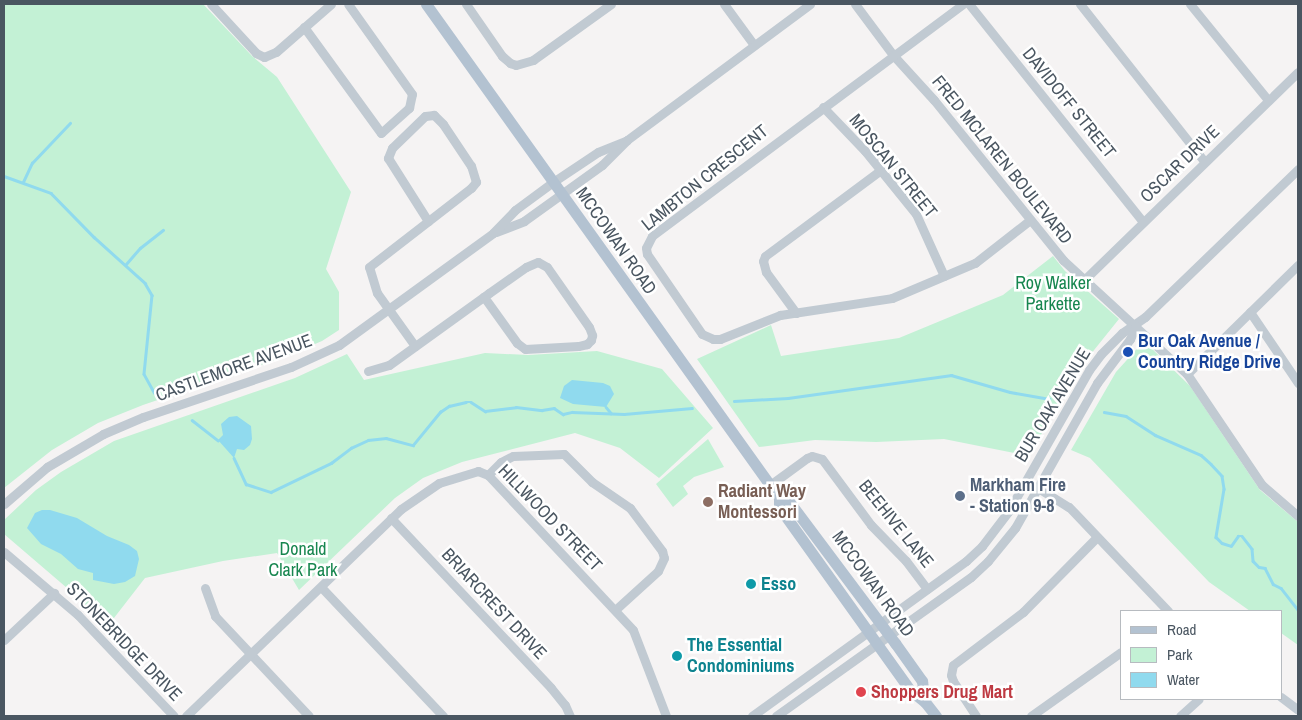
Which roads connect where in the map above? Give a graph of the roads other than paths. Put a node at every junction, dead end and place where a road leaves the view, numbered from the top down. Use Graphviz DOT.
graph roads {
  1 [pos="211,4"];
  2 [pos="331,4"];
  3 [pos="348,4"];
  4 [pos="426,4"];
  5 [pos="466,4"];
  6 [pos="611,4"];
  7 [pos="724,4"];
  8 [pos="810,4"];
  9 [pos="855,4"];
  10 [pos="963,4"];
  11 [pos="969,4"];
  12 [pos="1080,4"];
  13 [pos="1190,4"];
  14 [pos="304,26"];
  15 [pos="754,45"];
  16 [pos="893,55"];
  17 [pos="1298,72"];
  18 [pos="1268,100"];
  19 [pos="823,107"];
  20 [pos="627,140"];
  21 [pos="1205,162"];
  22 [pos="1298,169"];
  23 [pos="881,170"];
  24 [pos="553,182"];
  25 [pos="563,194"];
  26 [pos="1030,220"];
  27 [pos="428,221"];
  28 [pos="1143,222"];
  29 [pos="493,233"];
  30 [pos="1298,265"];
  31 [pos="944,276"];
  32 [pos="1084,280"];
  33 [pos="484,297"];
  34 [pos="389,309"];
  35 [pos="1250,312"];
  36 [pos="796,313"];
  37 [pos="1136,326"];
  38 [pos="415,346"];
  39 [pos="368,371"];
  40 [pos="1187,374"];
  41 [pos="1298,383"];
  42 [pos="488,475"];
  43 [pos="770,484"];
  44 [pos="1038,488"];
  45 [pos="779,497"];
  46 [pos="4,504"];
  47 [pos="1298,516"];
  48 [pos="391,518"];
  49 [pos="1097,537"];
  50 [pos="4,552"];
  51 [pos="321,587"];
  52 [pos="205,588"];
  53 [pos="927,589"];
  54 [pos="54,593"];
  55 [pos="1158,608"];
  56 [pos="616,610"];
  57 [pos="880,623"];
  58 [pos="868,632"];
  59 [pos="889,636"];
  60 [pos="4,640"];
  61 [pos="877,645"];
  62 [pos="1120,653"];
  63 [pos="250,654"];
  64 [pos="1282,698"];
  65 [pos="1198,700"];
  66 [pos="925,702"];
  67 [pos="1298,710"];
  68 [pos="174,716"];
  69 [pos="186,716"];
  70 [pos="309,716"];
  71 [pos="443,716"];
  72 [pos="570,716"];
  73 [pos="666,716"];
  74 [pos="752,716"];
  75 [pos="776,716"];
  76 [pos="936,716"];
  77 [pos="976,716"];
  78 [pos="1031,716"];
  79 [pos="1180,716"];
  80 [pos="1294,716"];
  1 -- 14 [label="street"];
  2 -- 14 [label="street"];
  3 -- 14 [label="street"];
  4 -- 24 [label="main road, MCCOWAN ROAD"];
  5 -- 6 [label="street"];
  7 -- 15 [label="street"];
  8 -- 15 [label="street, CASTLEMORE AVENUE"];
  9 -- 16 [label="street, FRED MCLAREN BOULEVARD"];
  10 -- 16 [label="street, LAMBTON CRESCENT"];
  11 -- 28 [label="street, DAVIDOFF STREET"];
  12 -- 21 [label="street"];
  13 -- 18 [label="street"];
  15 -- 20 [label="street, CASTLEMORE AVENUE"];
  16 -- 19 [label="street, LAMBTON CRESCENT"];
  16 -- 26 [label="street, FRED MCLAREN BOULEVARD"];
  17 -- 18 [label="street, OSCAR DRIVE"];
  18 -- 21 [label="street, OSCAR DRIVE"];
  19 -- 23 [label="street, MOSCAN STREET"];
  19 -- 36 [label="street, LAMBTON CRESCENT"];
  20 -- 24 [label="street, CASTLEMORE AVENUE"];
  20 -- 25 [label="street, CASTLEMORE AVENUE"];
  21 -- 28 [label="street, OSCAR DRIVE"];
  22 -- 37 [label="street, BUR OAK AVENUE"];
  23 -- 31 [label="street, MOSCAN STREET"];
  23 -- 36 [label="street"];
  24 -- 25 [label="main road, MCCOWAN ROAD"];
  24 -- 29 [label="street, CASTLEMORE AVENUE"];
  25 -- 29 [label="street, CASTLEMORE AVENUE"];
  25 -- 43 [label="main road, MCCOWAN ROAD"];
  26 -- 31 [label="street, LAMBTON CRESCENT"];
  26 -- 32 [label="street, FRED MCLAREN BOULEVARD"];
  27 -- 27 [label="street"];
  27 -- 34 [label="street"];
  28 -- 32 [label="street, OSCAR DRIVE"];
  29 -- 34 [label="street, CASTLEMORE AVENUE"];
  30 -- 35 [label="street"];
  31 -- 36 [label="street, LAMBTON CRESCENT"];
  32 -- 37 [label="street, FRED MCLAREN BOULEVARD"];
  33 -- 33 [label="street"];
  33 -- 38 [label="street"];
  34 -- 38 [label="street"];
  34 -- 46 [label="street, CASTLEMORE AVENUE"];
  35 -- 40 [label="street"];
  35 -- 41 [label="street"];
  37 -- 40 [label="street, FRED MCLAREN BOULEVARD"];
  37 -- 44 [label="street, BUR OAK AVENUE"];
  37 -- 53 [label="street, BUR OAK AVENUE"];
  38 -- 39 [label="street"];
  40 -- 47 [label="street, FRED MCLAREN BOULEVARD"];
  42 -- 48 [label="street, HILLWOOD STREET"];
  42 -- 56 [label="street, HILLWOOD STREET"];
  42 -- 56 [label="street"];
  43 -- 45 [label="main road, MCCOWAN ROAD"];
  43 -- 53 [label="street, BEEHIVE LANE"];
  44 -- 49 [label="street"];
  44 -- 59 [label="street, BUR OAK AVENUE"];
  45 -- 57 [label="main road, MCCOWAN ROAD"];
  45 -- 58 [label="main road, MCCOWAN ROAD"];
  48 -- 51 [label="street, HILLWOOD STREET"];
  48 -- 72 [label="street, BRIARCREST DRIVE"];
  49 -- 55 [label="street"];
  49 -- 77 [label="street"];
  50 -- 54 [label="street, STONEBRIDGE DRIVE"];
  51 -- 63 [label="street, HILLWOOD STREET"];
  51 -- 71 [label="street"];
  52 -- 63 [label="street"];
  53 -- 57 [label="street, BUR OAK AVENUE"];
  54 -- 60 [label="street"];
  54 -- 68 [label="street, STONEBRIDGE DRIVE"];
  56 -- 73 [label="street, HILLWOOD STREET"];
  57 -- 58 [label="street, BUR OAK AVENUE"];
  57 -- 59 [label="main road, MCCOWAN ROAD"];
  58 -- 61 [label="main road, MCCOWAN ROAD"];
  58 -- 74 [label="street, BUR OAK AVENUE"];
  59 -- 61 [label="street, BUR OAK AVENUE"];
  59 -- 66 [label="main road, MCCOWAN ROAD"];
  61 -- 66 [label="main road, MCCOWAN ROAD"];
  61 -- 75 [label="street, BUR OAK AVENUE"];
  62 -- 78 [label="street"];
  63 -- 69 [label="street, HILLWOOD STREET"];
  63 -- 70 [label="street"];
  64 -- 67 [label="street"];
  65 -- 79 [label="street"];
  66 -- 76 [label="main road, MCCOWAN ROAD"];
  67 -- 80 [label="street"];
}
